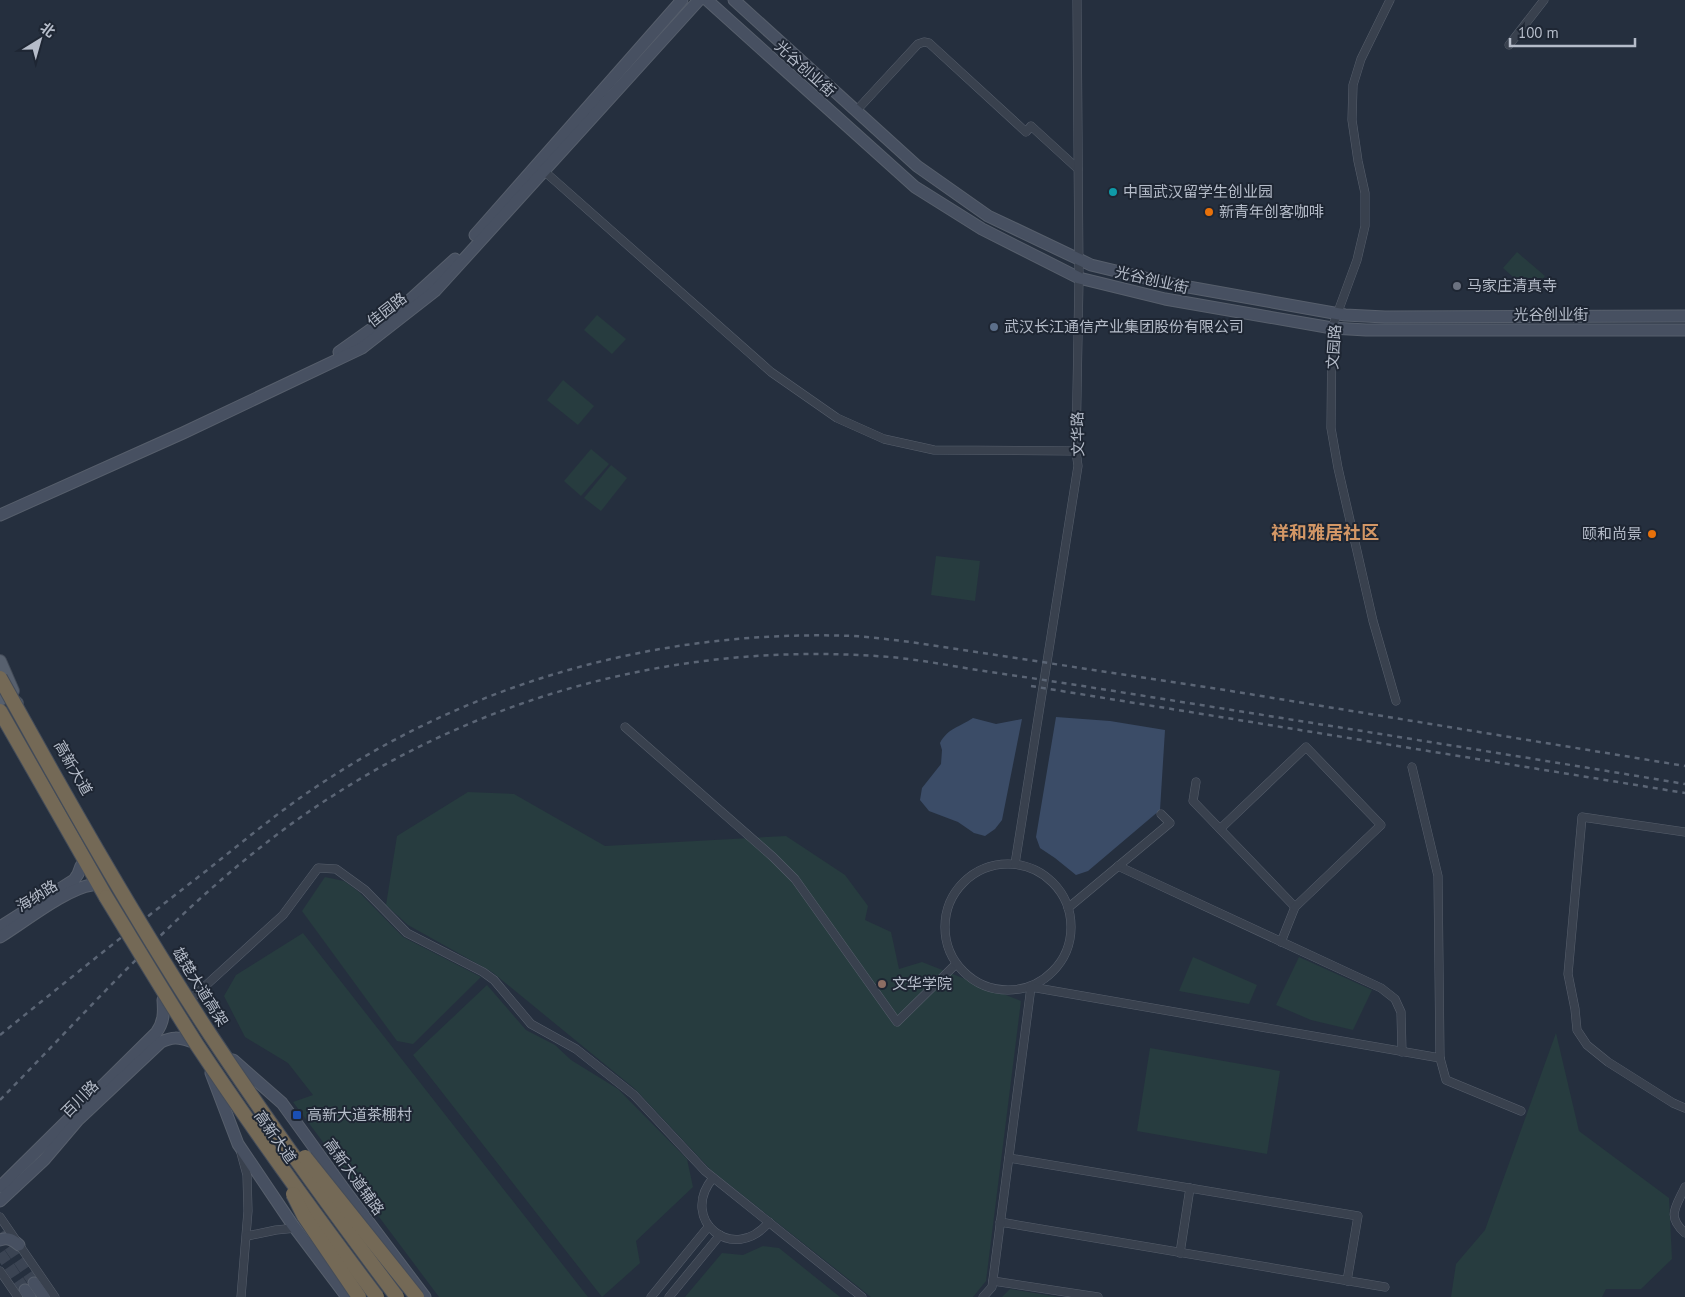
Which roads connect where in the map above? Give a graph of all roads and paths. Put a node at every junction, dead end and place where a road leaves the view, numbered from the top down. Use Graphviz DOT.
graph roads {
  1 [pos="682,0"];
  2 [pos="699,0"];
  3 [pos="707,0"];
  4 [pos="734,0"];
  5 [pos="1077,0"];
  6 [pos="1390,0"];
  7 [pos="1544,0"];
  8 [pos="1509,45"];
  9 [pos="856,112"];
  10 [pos="1078,170"];
  11 [pos="544,171"];
  12 [pos="1079,259"];
  13 [pos="1079,278"];
  14 [pos="1338,313"];
  15 [pos="1685,316"];
  16 [pos="1332,328"];
  17 [pos="1685,330"];
  18 [pos="1076,451"];
  19 [pos="0,506"];
  20 [pos="0,515"];
  21 [pos="0,661"];
  22 [pos="0,678"];
  23 [pos="0,700"];
  24 [pos="1396,701"];
  25 [pos="20,705"];
  26 [pos="0,711"];
  27 [pos="0,721"];
  28 [pos="625,727"];
  29 [pos="1412,767"];
  30 [pos="1196,782"];
  31 [pos="1161,814"];
  32 [pos="1220,829"];
  33 [pos="1685,832"];
  34 [pos="1015,864"];
  35 [pos="80,866"];
  36 [pos="1118,866"];
  37 [pos="92,885"];
  38 [pos="124,887"];
  39 [pos="101,902"];
  40 [pos="1295,907"];
  41 [pos="1068,908"];
  42 [pos="0,927"];
  43 [pos="0,937"];
  44 [pos="1281,942"];
  45 [pos="956,964"];
  46 [pos="180,978"];
  47 [pos="1031,987"];
  48 [pos="161,996"];
  49 [pos="192,998"];
  50 [pos="190,1041"];
  51 [pos="1402,1052"];
  52 [pos="1440,1058"];
  53 [pos="233,1060"];
  54 [pos="211,1073"];
  55 [pos="241,1080"];
  56 [pos="1685,1108"];
  57 [pos="1521,1110"];
  58 [pos="272,1117"];
  59 [pos="238,1144"];
  60 [pos="273,1155"];
  61 [pos="1009,1158"];
  62 [pos="713,1178"];
  63 [pos="0,1187"];
  64 [pos="1685,1187"];
  65 [pos="1190,1188"];
  66 [pos="0,1202"];
  67 [pos="0,1217"];
  68 [pos="769,1222"];
  69 [pos="1000,1222"];
  70 [pos="709,1226"];
  71 [pos="296,1228"];
  72 [pos="1685,1233"];
  73 [pos="247,1236"];
  74 [pos="720,1236"];
  75 [pos="0,1240"];
  76 [pos="19,1245"];
  77 [pos="1180,1253"];
  78 [pos="0,1271"];
  79 [pos="993,1281"];
  80 [pos="1347,1281"];
  81 [pos="1385,1288"];
  82 [pos="27,1292"];
  83 [pos="44,1297"];
  84 [pos="55,1297"];
  85 [pos="241,1297"];
  86 [pos="347,1297"];
  87 [pos="359,1297"];
  88 [pos="370,1297"];
  89 [pos="378,1297"];
  90 [pos="397,1297"];
  91 [pos="403,1297"];
  92 [pos="417,1297"];
  93 [pos="425,1297"];
  94 [pos="650,1297"];
  95 [pos="669,1297"];
  96 [pos="862,1297"];
  97 [pos="983,1297"];
  98 [pos="1098,1297"];
  1 -- 19 [label="main road, 佳园路"];
  2 -- 11 [label="main road, 佳园路"];
  3 -- 13 [label="main road, 光谷创业街"];
  4 -- 9 [label="main road, 光谷创业街"];
  5 -- 10 [label="street, 文华路"];
  6 -- 14 [label="street, 文园路"];
  7 -- 8 [label="street"];
  9 -- 10 [label="street"];
  9 -- 12 [label="main road, 光谷创业街"];
  10 -- 12 [label="street, 文华路"];
  11 -- 18 [label="street"];
  11 -- 20 [label="main road, 佳园路"];
  12 -- 13 [label="street, 文华路"];
  12 -- 14 [label="main road, 光谷创业街"];
  13 -- 16 [label="main road, 光谷创业街"];
  13 -- 18 [label="street, 文华路"];
  14 -- 15 [label="main road, 光谷创业街"];
  14 -- 16 [label="street, 文园路"];
  16 -- 17 [label="main road, 光谷创业街"];
  16 -- 24 [label="street, 文园路"];
  18 -- 34 [label="street, 文华路"];
  21 -- 25 [label="main road, 高新大道"];
  22 -- 55 [label="highway, 雄楚大道高架, bridge"];
  23 -- 25 [label="main road"];
  25 -- 38 [label="main road, 高新大道"];
  26 -- 60 [label="highway, bridge"];
  27 -- 35 [label="main road"];
  28 -- 45 [label="street"];
  29 -- 52 [label="street"];
  30 -- 32 [label="street"];
  31 -- 36 [label="street"];
  32 -- 40 [label="street"];
  32 -- 40 [label="street"];
  33 -- 56 [label="street"];
  34 -- 41 [label="street"];
  34 -- 45 [label="street"];
  35 -- 37 [label="main road"];
  35 -- 42 [label="main road, 海纳路"];
  36 -- 41 [label="street"];
  36 -- 44 [label="street"];
  37 -- 39 [label="main road"];
  37 -- 43 [label="main road, 海纳路"];
  40 -- 44 [label="street"];
  41 -- 47 [label="street"];
  44 -- 51 [label="street"];
  45 -- 47 [label="street"];
  46 -- 49 [label="main road, 高新大道"];
  47 -- 51 [label="street"];
  47 -- 61 [label="street"];
  48 -- 50 [label="main road, 高新大道"];
  48 -- 63 [label="main road, 百川路"];
  49 -- 53 [label="main road, 高新大道"];
  49 -- 62 [label="street"];
  50 -- 54 [label="main road, 高新大道"];
  50 -- 66 [label="main road, 百川路"];
  51 -- 52 [label="street"];
  52 -- 57 [label="street"];
  53 -- 58 [label="main road, 高新大道"];
  53 -- 93 [label="main road, 高新大道辅路"];
  54 -- 59 [label="main road"];
  54 -- 88 [label="main road, 高新大道"];
  55 -- 58 [label="highway, bridge"];
  55 -- 90 [label="highway, 雄楚大道高架, bridge"];
  58 -- 91 [label="main road, 高新大道"];
  58 -- 92 [label="highway, bridge"];
  59 -- 71 [label="main road"];
  59 -- 73 [label="street"];
  60 -- 87 [label="highway, bridge"];
  60 -- 89 [label="highway, bridge"];
  61 -- 65 [label="street"];
  61 -- 69 [label="street"];
  62 -- 68 [label="street"];
  62 -- 70 [label="street"];
  64 -- 72 [label="street"];
  65 -- 77 [label="street"];
  65 -- 80 [label="street"];
  67 -- 76 [label="street"];
  68 -- 74 [label="street"];
  68 -- 96 [label="street"];
  69 -- 77 [label="street"];
  69 -- 79 [label="street"];
  70 -- 74 [label="street"];
  70 -- 94 [label="street"];
  71 -- 73 [label="street"];
  71 -- 86 [label="main road"];
  73 -- 85 [label="street"];
  74 -- 95 [label="street"];
  75 -- 76 [label="main road"];
  76 -- 84 [label="street"];
  77 -- 80 [label="street"];
  78 -- 82 [label="street"];
  79 -- 97 [label="street"];
  79 -- 98 [label="street"];
  80 -- 81 [label="street"];
  82 -- 83 [label="main road"];
}
